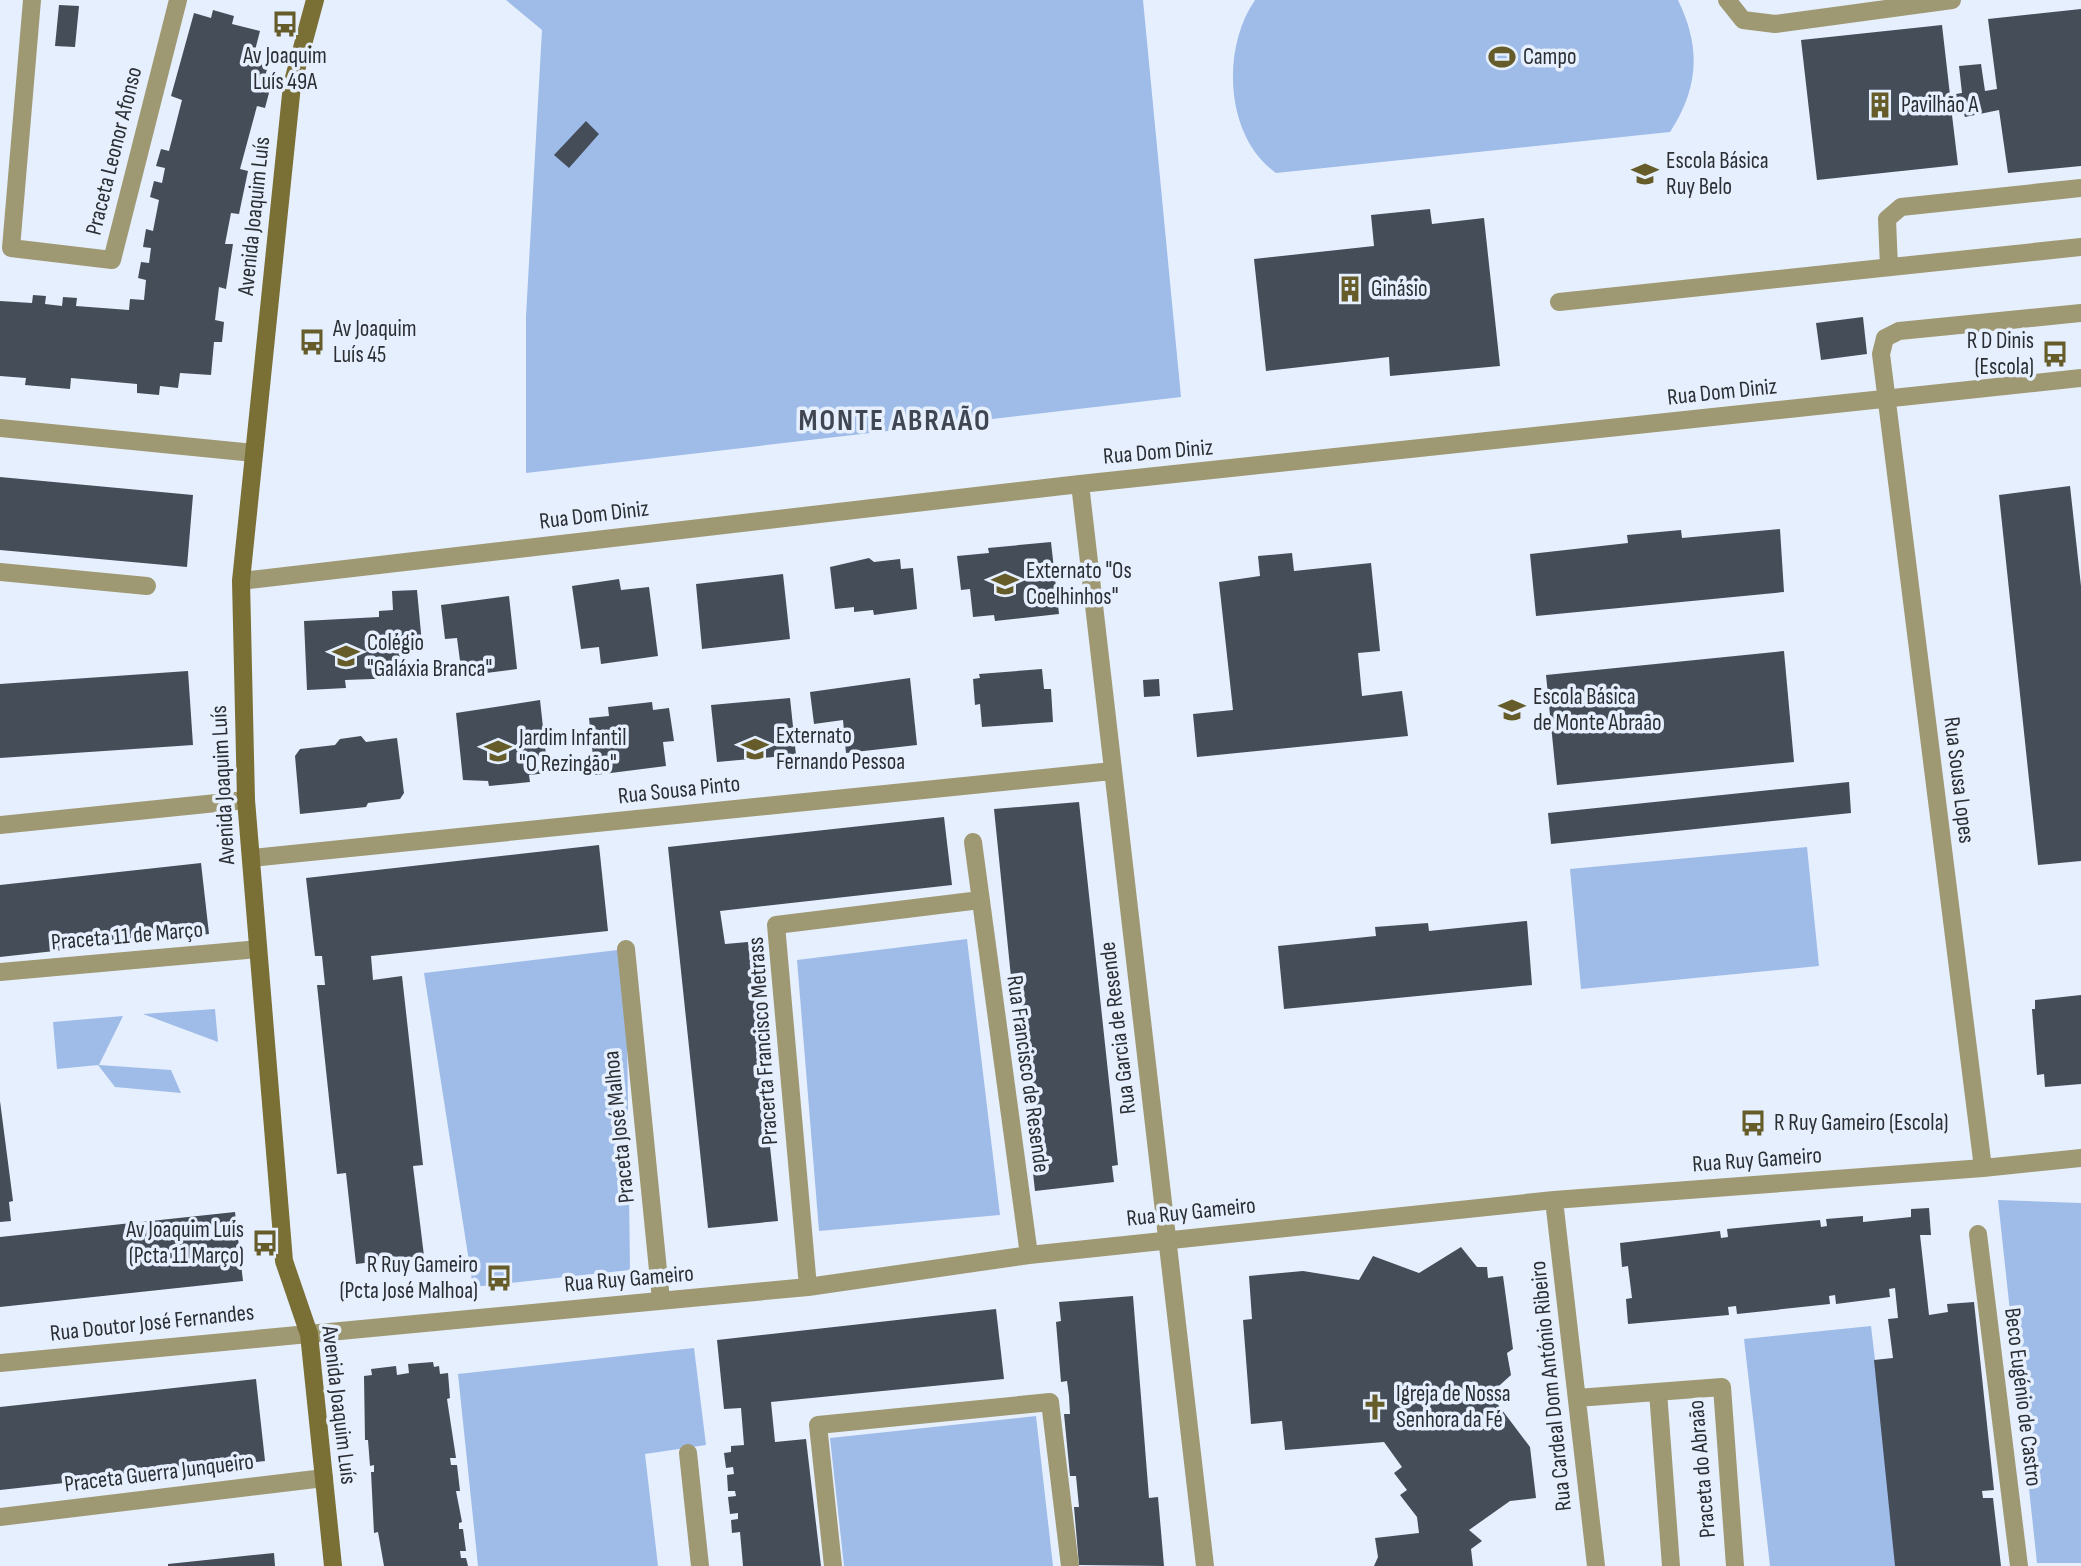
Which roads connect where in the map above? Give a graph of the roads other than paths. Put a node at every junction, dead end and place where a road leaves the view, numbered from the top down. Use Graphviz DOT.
graph roads {
  1 [pos="32,0"];
  2 [pos="178,0"];
  3 [pos="315,0"];
  4 [pos="1727,0"];
  5 [pos="1952,0"];
  6 [pos="2081,188"];
  7 [pos="2081,247"];
  8 [pos="1889,267"];
  9 [pos="1559,302"];
  10 [pos="2081,313"];
  11 [pos="2081,378"];
  12 [pos="1886,398"];
  13 [pos="0,428"];
  14 [pos="254,453"];
  15 [pos="1080,484"];
  16 [pos="0,572"];
  17 [pos="241,581"];
  18 [pos="147,586"];
  19 [pos="1112,771"];
  20 [pos="246,800"];
  21 [pos="0,825"];
  22 [pos="973,842"];
  23 [pos="251,858"];
  24 [pos="980,900"];
  25 [pos="258,949"];
  26 [pos="626,949"];
  27 [pos="0,972"];
  28 [pos="2081,1158"];
  29 [pos="1983,1168"];
  30 [pos="1554,1200"];
  31 [pos="1978,1234"];
  32 [pos="1168,1239"];
  33 [pos="1029,1255"];
  34 [pos="808,1287"];
  35 [pos="661,1300"];
  36 [pos="309,1335"];
  37 [pos="0,1363"];
  38 [pos="1658,1392"];
  39 [pos="1577,1398"];
  40 [pos="688,1453"];
  41 [pos="324,1478"];
  42 [pos="0,1517"];
  43 [pos="333,1566"];
  44 [pos="699,1566"];
  45 [pos="833,1566"];
  46 [pos="1070,1566"];
  47 [pos="1205,1566"];
  48 [pos="1596,1566"];
  49 [pos="1671,1566"];
  50 [pos="1735,1566"];
  51 [pos="2019,1566"];
  1 -- 2 [label="street, Praceta Leonor Afonso"];
  3 -- 14 [label="street, Avenida Joaquim Luís"];
  4 -- 5 [label="street"];
  6 -- 8 [label="street"];
  7 -- 8 [label="street"];
  8 -- 9 [label="street"];
  10 -- 12 [label="street, Rua Sousa Lopes"];
  11 -- 12 [label="street, Rua Dom Diniz"];
  12 -- 15 [label="street, Rua Dom Diniz"];
  12 -- 29 [label="street, Rua Sousa Lopes"];
  13 -- 14 [label="street"];
  14 -- 17 [label="street, Avenida Joaquim Luís"];
  15 -- 17 [label="street, Rua Dom Diniz"];
  15 -- 19 [label="street, Rua Garcia de Resende"];
  16 -- 18 [label="street"];
  17 -- 20 [label="street, Avenida Joaquim Luís"];
  19 -- 23 [label="street, Rua Sousa Pinto"];
  19 -- 32 [label="street, Rua Garcia de Resende"];
  20 -- 21 [label="street"];
  20 -- 23 [label="street, Avenida Joaquim Luís"];
  22 -- 24 [label="street"];
  23 -- 25 [label="street, Avenida Joaquim Luís"];
  24 -- 33 [label="street, Rua Francisco de Resende"];
  24 -- 34 [label="street, Pracerta Francisco Metrass"];
  25 -- 27 [label="street, Praceta 11 de Março"];
  25 -- 36 [label="street, Avenida Joaquim Luís"];
  26 -- 35 [label="street, Praceta José Malhoa"];
  28 -- 29 [label="street, Rua Ruy Gameiro"];
  29 -- 30 [label="street, Rua Ruy Gameiro"];
  30 -- 32 [label="street, Rua Ruy Gameiro"];
  30 -- 39 [label="street, Rua Cardeal Dom António Ribeiro"];
  31 -- 51 [label="street, Beco Eugénio de Castro"];
  32 -- 33 [label="street, Rua Ruy Gameiro"];
  32 -- 47 [label="street, Rua Garcia de Resende"];
  33 -- 34 [label="street, Rua Ruy Gameiro"];
  34 -- 35 [label="street, Rua Ruy Gameiro"];
  35 -- 36 [label="street, Rua Ruy Gameiro"];
  36 -- 37 [label="street, Rua Doutor José Fernandes"];
  36 -- 41 [label="street, Avenida Joaquim Luís"];
  38 -- 39 [label="street, Praceta do Abraão"];
  38 -- 49 [label="street, Praceta do Abraão"];
  38 -- 50 [label="street, Praceta do Abraão"];
  39 -- 48 [label="street, Rua Cardeal Dom António Ribeiro"];
  40 -- 44 [label="street"];
  41 -- 42 [label="street, Praceta Guerra Junqueiro"];
  41 -- 43 [label="street, Avenida Joaquim Luís"];
  45 -- 46 [label="street"];
}
